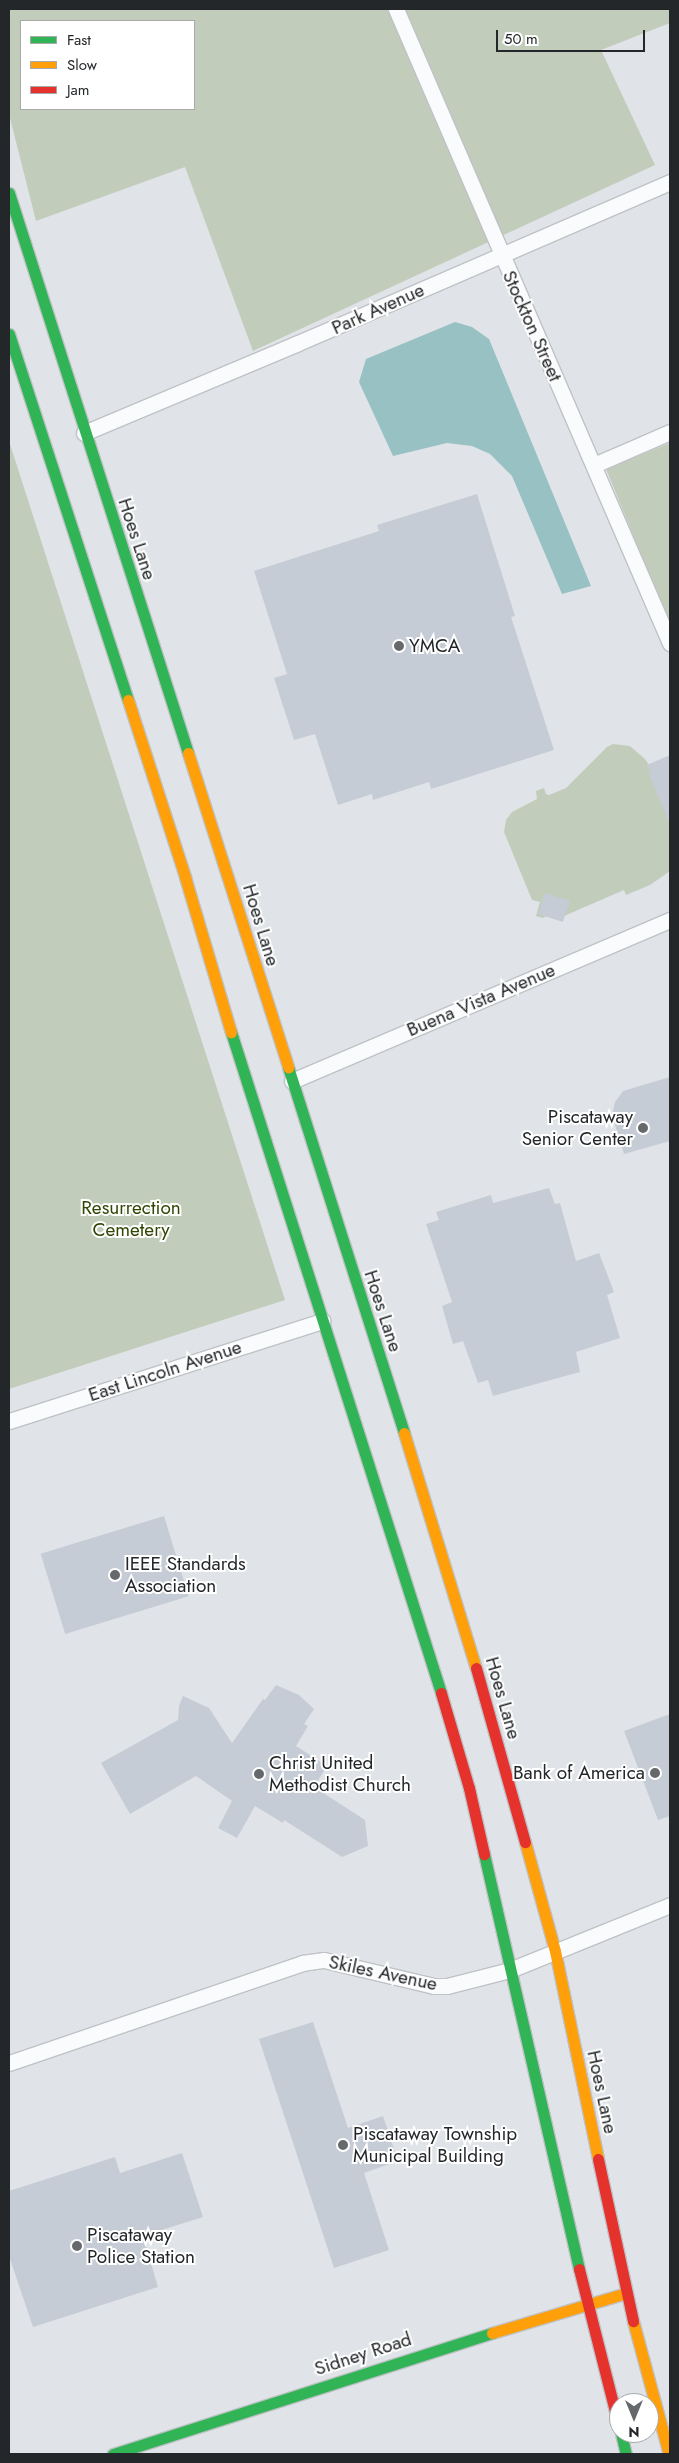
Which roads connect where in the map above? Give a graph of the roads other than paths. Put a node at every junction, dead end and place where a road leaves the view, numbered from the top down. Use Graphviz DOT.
graph roads {
  1 [pos="396,9"];
  2 [pos="670,182"];
  3 [pos="9,193"];
  4 [pos="501,255"];
  5 [pos="9,334"];
  6 [pos="670,432"];
  7 [pos="84,433"];
  8 [pos="594,465"];
  9 [pos="670,643"];
  10 [pos="670,920"];
  11 [pos="292,1081"];
  12 [pos="322,1321"];
  13 [pos="9,1421"];
  14 [pos="670,1905"];
  15 [pos="555,1952"];
  16 [pos="510,1970"];
  17 [pos="9,2064"];
  18 [pos="626,2293"];
  19 [pos="587,2305"];
  20 [pos="610,2393"];
  21 [pos="113,2454"];
  22 [pos="670,2454"];
  1 -- 4 [label="street, Stockton Street"];
  2 -- 4 [label="street, Park Avenue"];
  3 -- 7 [label="main road, Hoes Lane"];
  4 -- 7 [label="street, Park Avenue"];
  4 -- 8 [label="street, Stockton Street"];
  5 -- 12 [label="main road"];
  6 -- 8 [label="street"];
  7 -- 11 [label="main road, Hoes Lane"];
  8 -- 9 [label="street, Stockton Street"];
  10 -- 11 [label="street, Buena Vista Avenue"];
  11 -- 15 [label="main road, Hoes Lane"];
  12 -- 13 [label="street, East Lincoln Avenue"];
  12 -- 16 [label="main road"];
  14 -- 15 [label="street, Skiles Avenue"];
  15 -- 16 [label="street, Skiles Avenue"];
  15 -- 18 [label="main road, Hoes Lane"];
  16 -- 17 [label="street, Skiles Avenue"];
  16 -- 19 [label="main road"];
  18 -- 19 [label="main road, Sidney Road"];
  18 -- 22 [label="main road, Hoes Lane"];
  19 -- 20 [label="main road"];
  19 -- 21 [label="main road, Sidney Road"];
}
